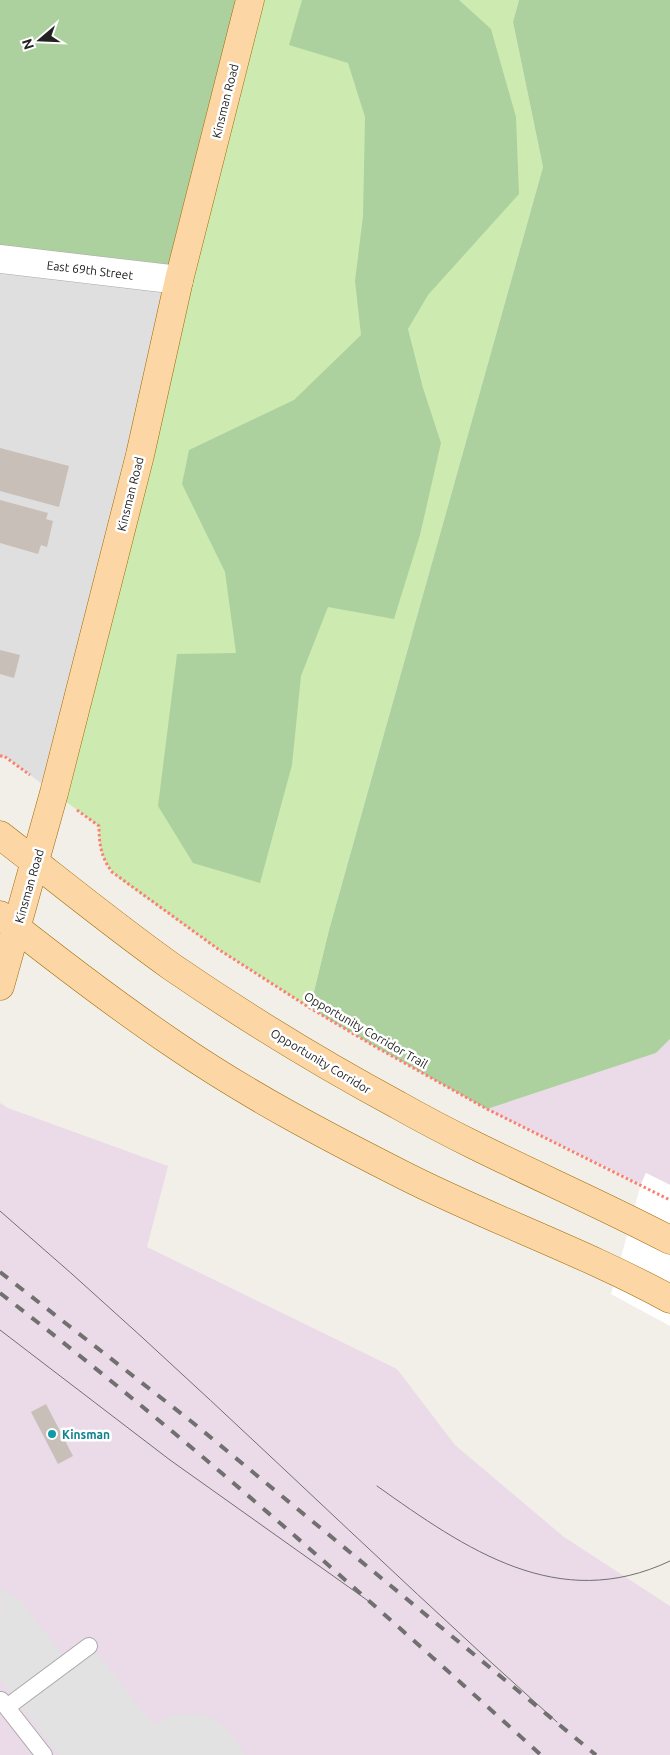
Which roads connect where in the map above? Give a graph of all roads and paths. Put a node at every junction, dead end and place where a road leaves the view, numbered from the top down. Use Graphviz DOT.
graph roads {
  1 [pos="250,0"];
  2 [pos="0,259"];
  3 [pos="179,280"];
  4 [pos="99,826"];
  5 [pos="0,834"];
  6 [pos="35,862"];
  7 [pos="8,921"];
  8 [pos="0,986"];
  9 [pos="670,1200"];
  10 [pos="670,1240"];
  11 [pos="670,1299"];
  12 [pos="89,1646"];
  13 [pos="3,1703"];
  14 [pos="44,1755"];
  1 -- 3 [label="main road, Kinsman Road"];
  2 -- 3 [label="street, East 69th Street"];
  3 -- 6 [label="main road, Kinsman Road"];
  4 -- 9 [label="path, Opportunity Corridor Trail"];
  5 -- 6 [label="main road, Opportunity Corridor"];
  6 -- 7 [label="main road, Kinsman Road"];
  6 -- 10 [label="main road, Opportunity Corridor"];
  7 -- 8 [label="main road, Kinsman Road"];
  7 -- 11 [label="main road"];
  12 -- 13 [label="lane"];
  13 -- 14 [label="lane"];
}
